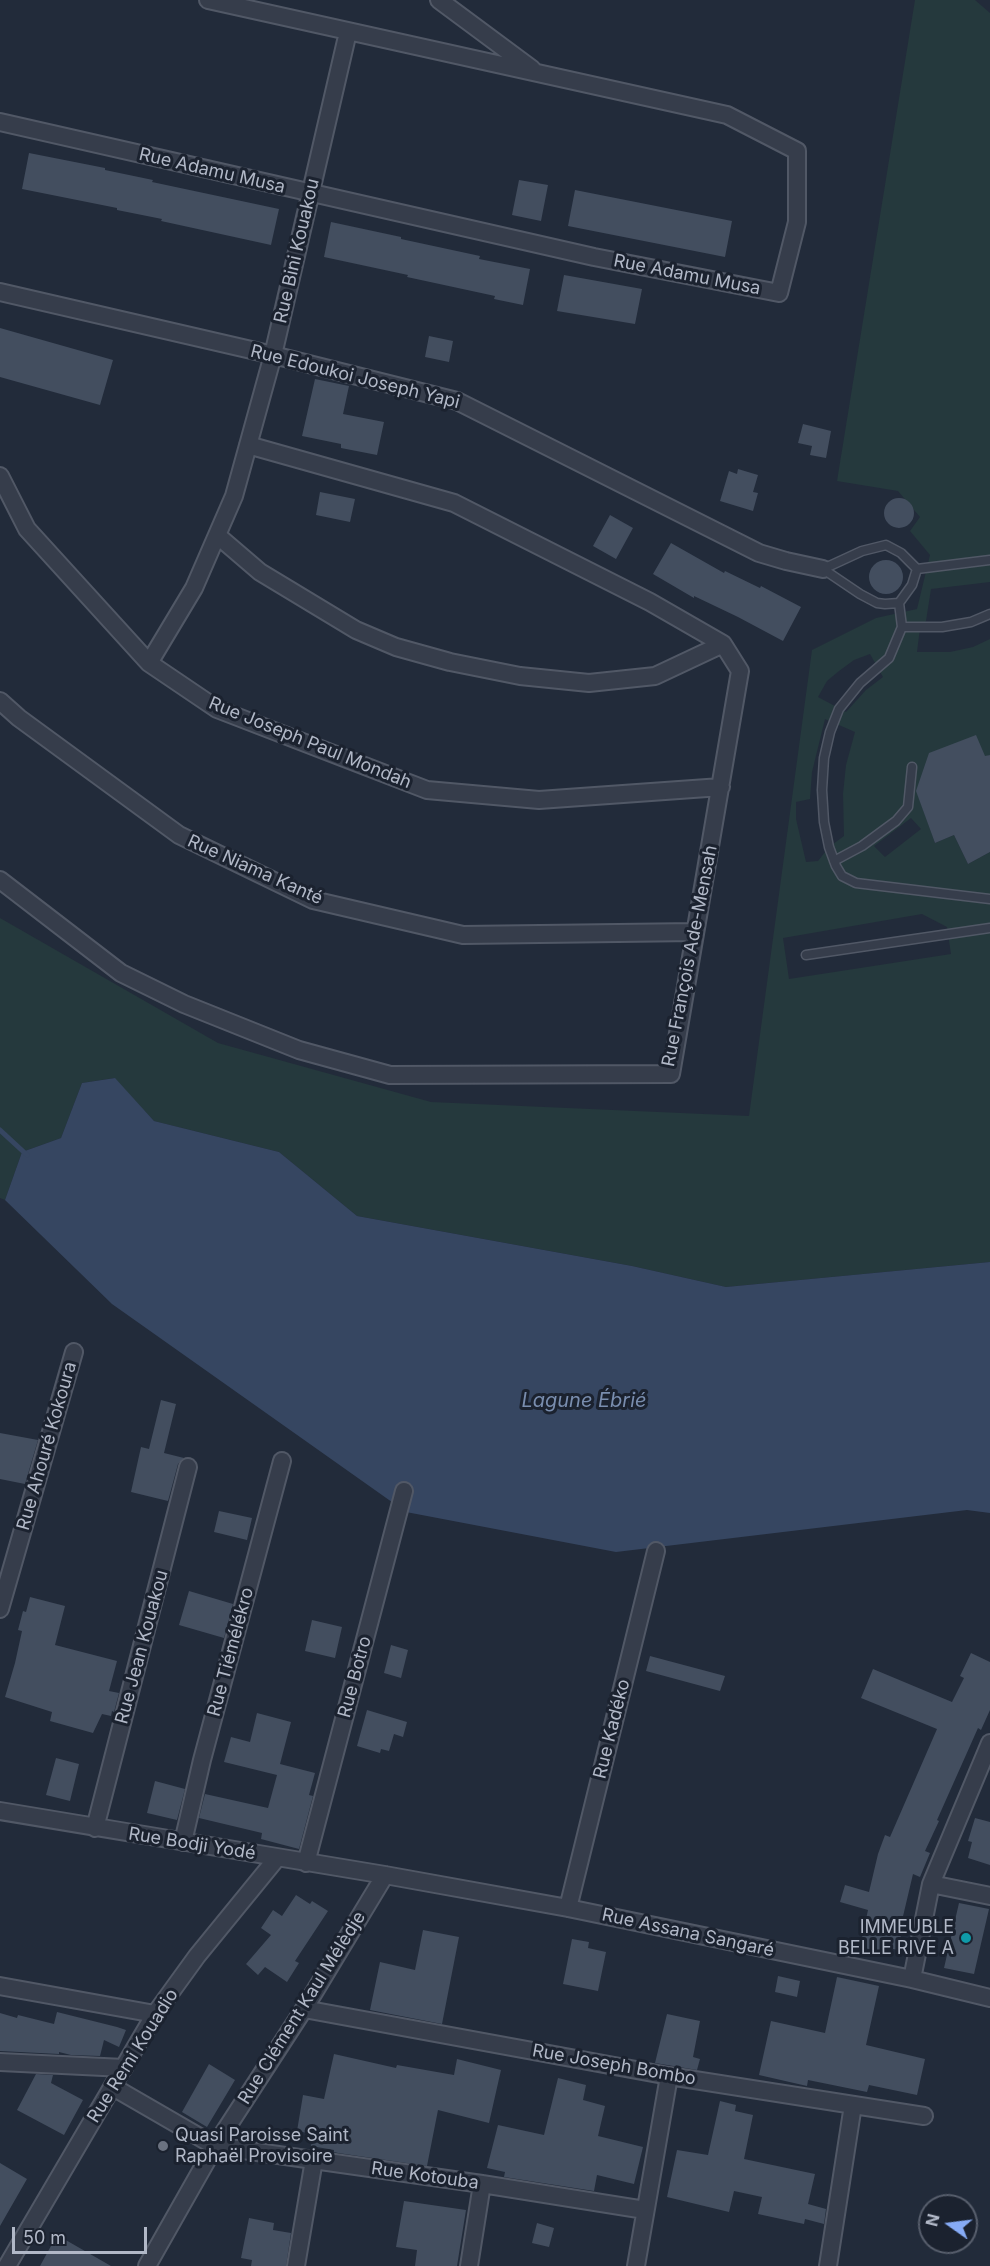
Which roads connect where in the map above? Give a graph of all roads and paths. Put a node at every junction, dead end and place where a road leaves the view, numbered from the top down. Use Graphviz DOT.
graph roads {
  1 [pos="208,0"];
  2 [pos="439,0"];
  3 [pos="348,32"];
  4 [pos="539,73"];
  5 [pos="0,122"];
  6 [pos="310,193"];
  7 [pos="0,292"];
  8 [pos="273,355"];
  9 [pos="248,446"];
  10 [pos="0,476"];
  11 [pos="218,536"];
  12 [pos="990,560"];
  13 [pos="917,568"];
  14 [pos="823,569"];
  15 [pos="899,603"];
  16 [pos="990,614"];
  17 [pos="902,627"];
  18 [pos="723,644"];
  19 [pos="149,663"];
  20 [pos="0,701"];
  21 [pos="912,766"];
  22 [pos="721,787"];
  23 [pos="834,861"];
  24 [pos="0,880"];
  25 [pos="990,898"];
  26 [pos="990,928"];
  27 [pos="695,932"];
  28 [pos="806,956"];
  29 [pos="74,1352"];
  30 [pos="282,1461"];
  31 [pos="188,1467"];
  32 [pos="404,1491"];
  33 [pos="656,1551"];
  34 [pos="0,1609"];
  35 [pos="990,1743"];
  36 [pos="0,1810"];
  37 [pos="95,1828"];
  38 [pos="183,1842"];
  39 [pos="277,1858"];
  40 [pos="306,1863"];
  41 [pos="385,1875"];
  42 [pos="931,1884"];
  43 [pos="990,1896"];
  44 [pos="568,1908"];
  45 [pos="912,1979"];
  46 [pos="0,1986"];
  47 [pos="990,1998"];
  48 [pos="304,2009"];
  49 [pos="155,2014"];
  50 [pos="0,2062"];
  51 [pos="124,2068"];
  52 [pos="669,2076"];
  53 [pos="113,2087"];
  54 [pos="853,2105"];
  55 [pos="924,2116"];
  56 [pos="215,2146"];
  57 [pos="314,2160"];
  58 [pos="482,2184"];
  59 [pos="645,2210"];
  60 [pos="7,2266"];
  61 [pos="147,2266"];
  62 [pos="296,2266"];
  63 [pos="469,2266"];
  64 [pos="636,2266"];
  65 [pos="828,2266"];
  1 -- 3 [label="street, Rue Adamu Musa"];
  2 -- 4 [label="street"];
  3 -- 4 [label="street, Rue Adamu Musa"];
  3 -- 6 [label="street, Rue Bini Kouakou"];
  4 -- 6 [label="street, Rue Adamu Musa"];
  5 -- 6 [label="street, Rue Adamu Musa"];
  6 -- 8 [label="street, Rue Bini Kouakou"];
  7 -- 8 [label="street, Rue Edoukoi Joseph Yapi"];
  8 -- 9 [label="street, Rue Bini Kouakou"];
  8 -- 14 [label="street, Rue Edoukoi Joseph Yapi"];
  9 -- 11 [label="street, Rue Bini Kouakou"];
  9 -- 18 [label="street, Rue François Ade-Mensah"];
  10 -- 19 [label="street, Rue Joseph Paul Mondah"];
  11 -- 18 [label="street"];
  11 -- 19 [label="street, Rue Bini Kouakou"];
  12 -- 13 [label="lane"];
  13 -- 14 [label="lane"];
  13 -- 15 [label="lane"];
  14 -- 15 [label="lane"];
  15 -- 17 [label="lane"];
  16 -- 17 [label="lane"];
  17 -- 23 [label="lane"];
  18 -- 22 [label="street, Rue François Ade-Mensah"];
  19 -- 22 [label="street, Rue Joseph Paul Mondah"];
  20 -- 27 [label="street, Rue Niama Kanté"];
  21 -- 23 [label="lane"];
  22 -- 27 [label="street, Rue François Ade-Mensah"];
  23 -- 25 [label="lane"];
  24 -- 27 [label="street, Rue François Ade-Mensah"];
  26 -- 28 [label="lane"];
  29 -- 34 [label="street, Rue Ahouré Kokoura"];
  30 -- 38 [label="street, Rue Tiémélékro"];
  31 -- 37 [label="street, Rue Jean Kouakou"];
  32 -- 40 [label="street, Rue Botro"];
  33 -- 44 [label="street, Rue Kadéko"];
  35 -- 42 [label="street"];
  36 -- 37 [label="street, Rue Bodji Yodé"];
  37 -- 38 [label="street, Rue Bodji Yodé"];
  38 -- 39 [label="street, Rue Bodji Yodé"];
  39 -- 40 [label="street, Rue Bodji Yodé"];
  39 -- 49 [label="street, Rue Remi Kouadio"];
  40 -- 41 [label="street, Rue Bodji Yodé"];
  41 -- 44 [label="street, Rue Assana Sangaré"];
  41 -- 48 [label="street, Rue Clément Kaul Mélèdje"];
  42 -- 43 [label="street"];
  42 -- 45 [label="street"];
  44 -- 45 [label="street, Rue Assana Sangaré"];
  45 -- 47 [label="street, Rue Assana Sangaré"];
  46 -- 49 [label="street"];
  48 -- 52 [label="street, Rue Joseph Bombo"];
  48 -- 56 [label="street, Rue Clément Kaul Mélèdje"];
  49 -- 51 [label="street, Rue Remi Kouadio"];
  50 -- 51 [label="street"];
  51 -- 53 [label="street, Rue Remi Kouadio"];
  52 -- 54 [label="street, Rue Joseph Bombo"];
  52 -- 59 [label="street"];
  53 -- 56 [label="street, Rue Kotouba"];
  53 -- 60 [label="street, Rue Remi Kouadio"];
  54 -- 55 [label="street, Rue Joseph Bombo"];
  54 -- 65 [label="street"];
  56 -- 57 [label="street, Rue Kotouba"];
  56 -- 61 [label="street, Rue Clément Kaul Mélèdje"];
  57 -- 58 [label="street, Rue Kotouba"];
  57 -- 62 [label="street"];
  58 -- 59 [label="street, Rue Kotouba"];
  58 -- 63 [label="street"];
  59 -- 64 [label="street"];
}
